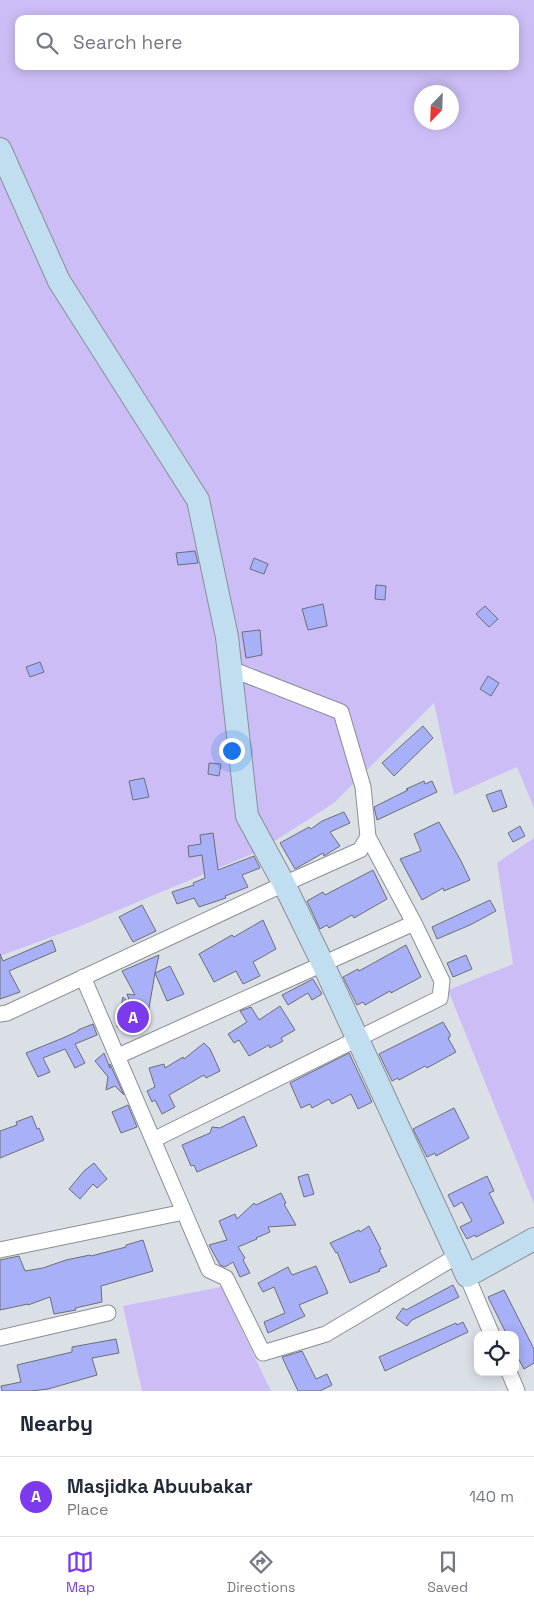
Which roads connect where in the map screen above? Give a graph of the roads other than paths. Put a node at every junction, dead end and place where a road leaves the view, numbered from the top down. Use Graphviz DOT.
graph roads {
  1 [pos="0,149"];
  2 [pos="231,669"];
  3 [pos="368,837"];
  4 [pos="284,884"];
  5 [pos="414,923"];
  6 [pos="323,964"];
  7 [pos="84,977"];
  8 [pos="0,1014"];
  9 [pos="358,1038"];
  10 [pos="118,1056"];
  11 [pos="153,1140"];
  12 [pos="184,1212"];
  13 [pos="534,1238"];
  14 [pos="0,1250"];
  15 [pos="456,1256"];
  16 [pos="466,1276"];
  17 [pos="108,1313"];
  18 [pos="490,1331"];
  19 [pos="0,1338"];
  20 [pos="511,1376"];
  21 [pos="517,1391"];
  1 -- 2 [label="street"];
  2 -- 3 [label="street"];
  2 -- 4 [label="street"];
  3 -- 4 [label="street"];
  3 -- 5 [label="street"];
  4 -- 6 [label="street"];
  4 -- 7 [label="street"];
  5 -- 6 [label="street"];
  5 -- 9 [label="street"];
  6 -- 9 [label="street"];
  6 -- 10 [label="street"];
  7 -- 8 [label="street"];
  7 -- 10 [label="street"];
  9 -- 11 [label="street"];
  9 -- 15 [label="street"];
  10 -- 11 [label="street"];
  11 -- 12 [label="street"];
  12 -- 14 [label="street"];
  12 -- 15 [label="street"];
  13 -- 16 [label="street"];
  15 -- 16 [label="street"];
  16 -- 18 [label="street"];
  17 -- 19 [label="street"];
  20 -- 21 [label="street"];
}
